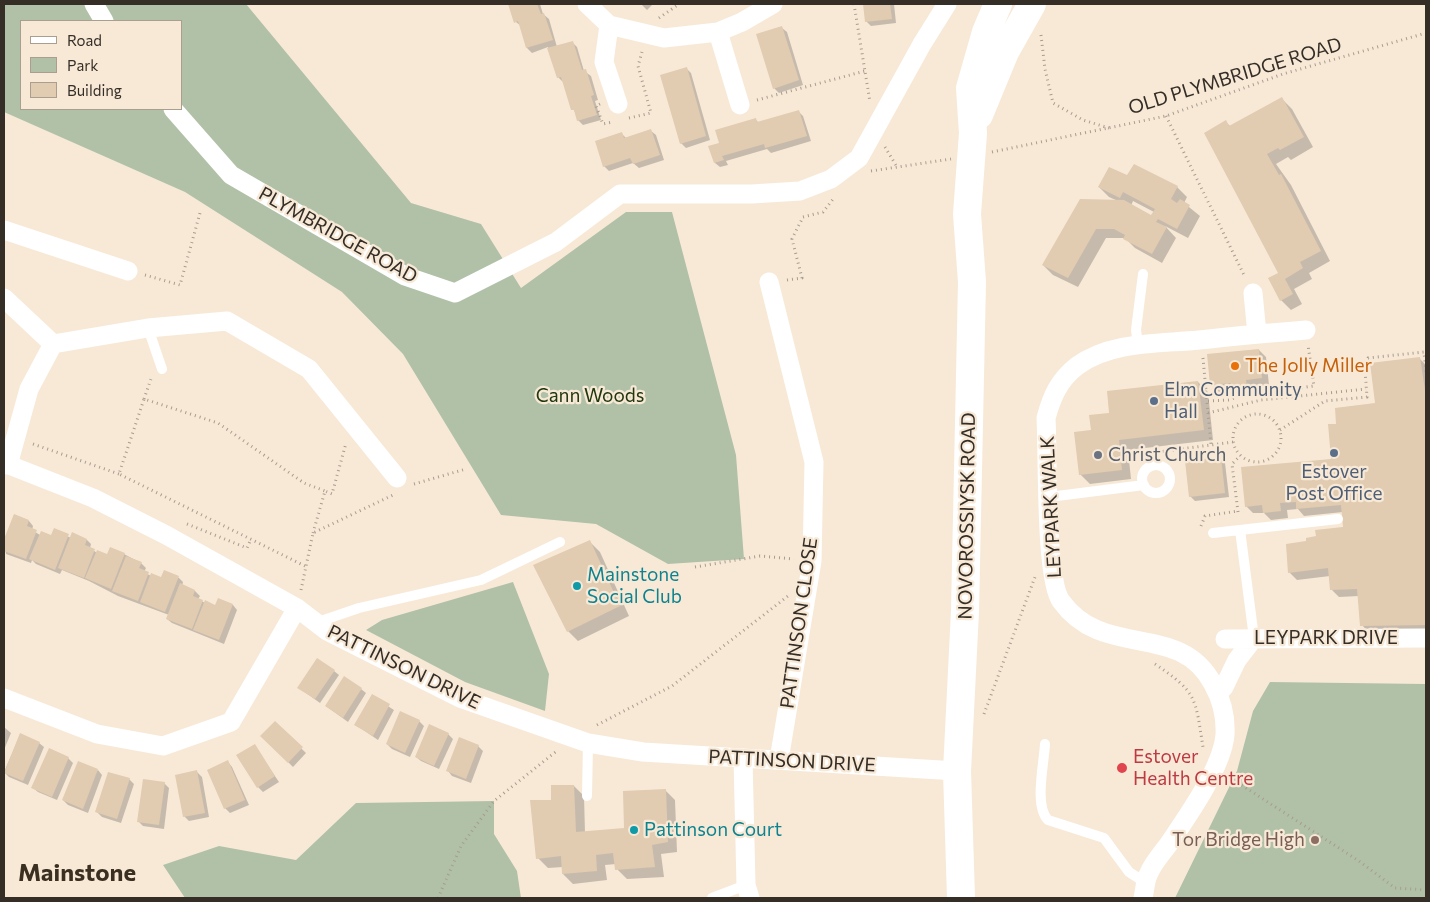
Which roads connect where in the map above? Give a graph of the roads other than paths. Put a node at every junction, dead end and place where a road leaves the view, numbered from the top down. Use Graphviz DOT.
graph roads {
  1 [pos="94,4"];
  2 [pos="587,4"];
  3 [pos="772,4"];
  4 [pos="947,4"];
  5 [pos="998,4"];
  6 [pos="1036,15"];
  7 [pos="103,20"];
  8 [pos="609,26"];
  9 [pos="718,32"];
  10 [pos="618,104"];
  11 [pos="740,105"];
  12 [pos="174,110"];
  13 [pos="982,143"];
  14 [pos="4,230"];
  15 [pos="128,271"];
  16 [pos="1144,274"];
  17 [pos="769,282"];
  18 [pos="1253,293"];
  19 [pos="4,298"];
  20 [pos="148,328"];
  21 [pos="1306,330"];
  22 [pos="1256,334"];
  23 [pos="53,344"];
  24 [pos="1138,345"];
  25 [pos="162,369"];
  26 [pos="6,464"];
  27 [pos="402,485"];
  28 [pos="1144,485"];
  29 [pos="1049,497"];
  30 [pos="1338,519"];
  31 [pos="1240,530"];
  32 [pos="1213,533"];
  33 [pos="560,542"];
  34 [pos="297,608"];
  35 [pos="315,623"];
  36 [pos="1254,638"];
  37 [pos="1426,638"];
  38 [pos="1225,639"];
  39 [pos="1218,693"];
  40 [pos="4,698"];
  41 [pos="581,740"];
  42 [pos="1045,744"];
  43 [pos="743,758"];
  44 [pos="779,760"];
  45 [pos="957,771"];
  46 [pos="587,796"];
  47 [pos="1145,891"];
  48 [pos="748,892"];
  49 [pos="712,898"];
  50 [pos="961,898"];
  1 -- 7 [label="street"];
  2 -- 8 [label="street"];
  3 -- 9 [label="street"];
  4 -- 12 [label="street, PLYMBRIDGE ROAD"];
  5 -- 13 [label="main road, NOVOROSSIYSK ROAD"];
  6 -- 13 [label="main road, NOVOROSSIYSK ROAD"];
  8 -- 9 [label="street"];
  8 -- 10 [label="street"];
  9 -- 11 [label="street"];
  13 -- 45 [label="main road, NOVOROSSIYSK ROAD"];
  14 -- 15 [label="street"];
  16 -- 24 [label="lane"];
  17 -- 44 [label="street, PATTINSON CLOSE"];
  18 -- 22 [label="street"];
  19 -- 23 [label="street"];
  20 -- 23 [label="street"];
  20 -- 25 [label="lane"];
  20 -- 27 [label="street"];
  21 -- 22 [label="street, LEYPARK WALK"];
  22 -- 24 [label="street, LEYPARK WALK"];
  23 -- 26 [label="street"];
  24 -- 29 [label="street, LEYPARK WALK"];
  26 -- 34 [label="street, PATTINSON DRIVE"];
  28 -- 28 [label="lane"];
  28 -- 29 [label="lane"];
  29 -- 39 [label="street, LEYPARK WALK"];
  30 -- 31 [label="lane"];
  31 -- 32 [label="lane"];
  31 -- 36 [label="lane"];
  33 -- 35 [label="lane"];
  34 -- 35 [label="street, PATTINSON DRIVE"];
  34 -- 40 [label="street"];
  35 -- 41 [label="street, PATTINSON DRIVE"];
  36 -- 37 [label="street, LEYPARK DRIVE"];
  36 -- 38 [label="street, LEYPARK DRIVE"];
  36 -- 39 [label="street"];
  39 -- 47 [label="street, LEYPARK WALK"];
  41 -- 43 [label="street, PATTINSON DRIVE"];
  41 -- 46 [label="lane"];
  42 -- 47 [label="lane"];
  43 -- 44 [label="street, PATTINSON DRIVE"];
  43 -- 48 [label="street"];
  44 -- 45 [label="street, PATTINSON DRIVE"];
  45 -- 50 [label="main road, NOVOROSSIYSK ROAD"];
  48 -- 49 [label="lane"];
}
